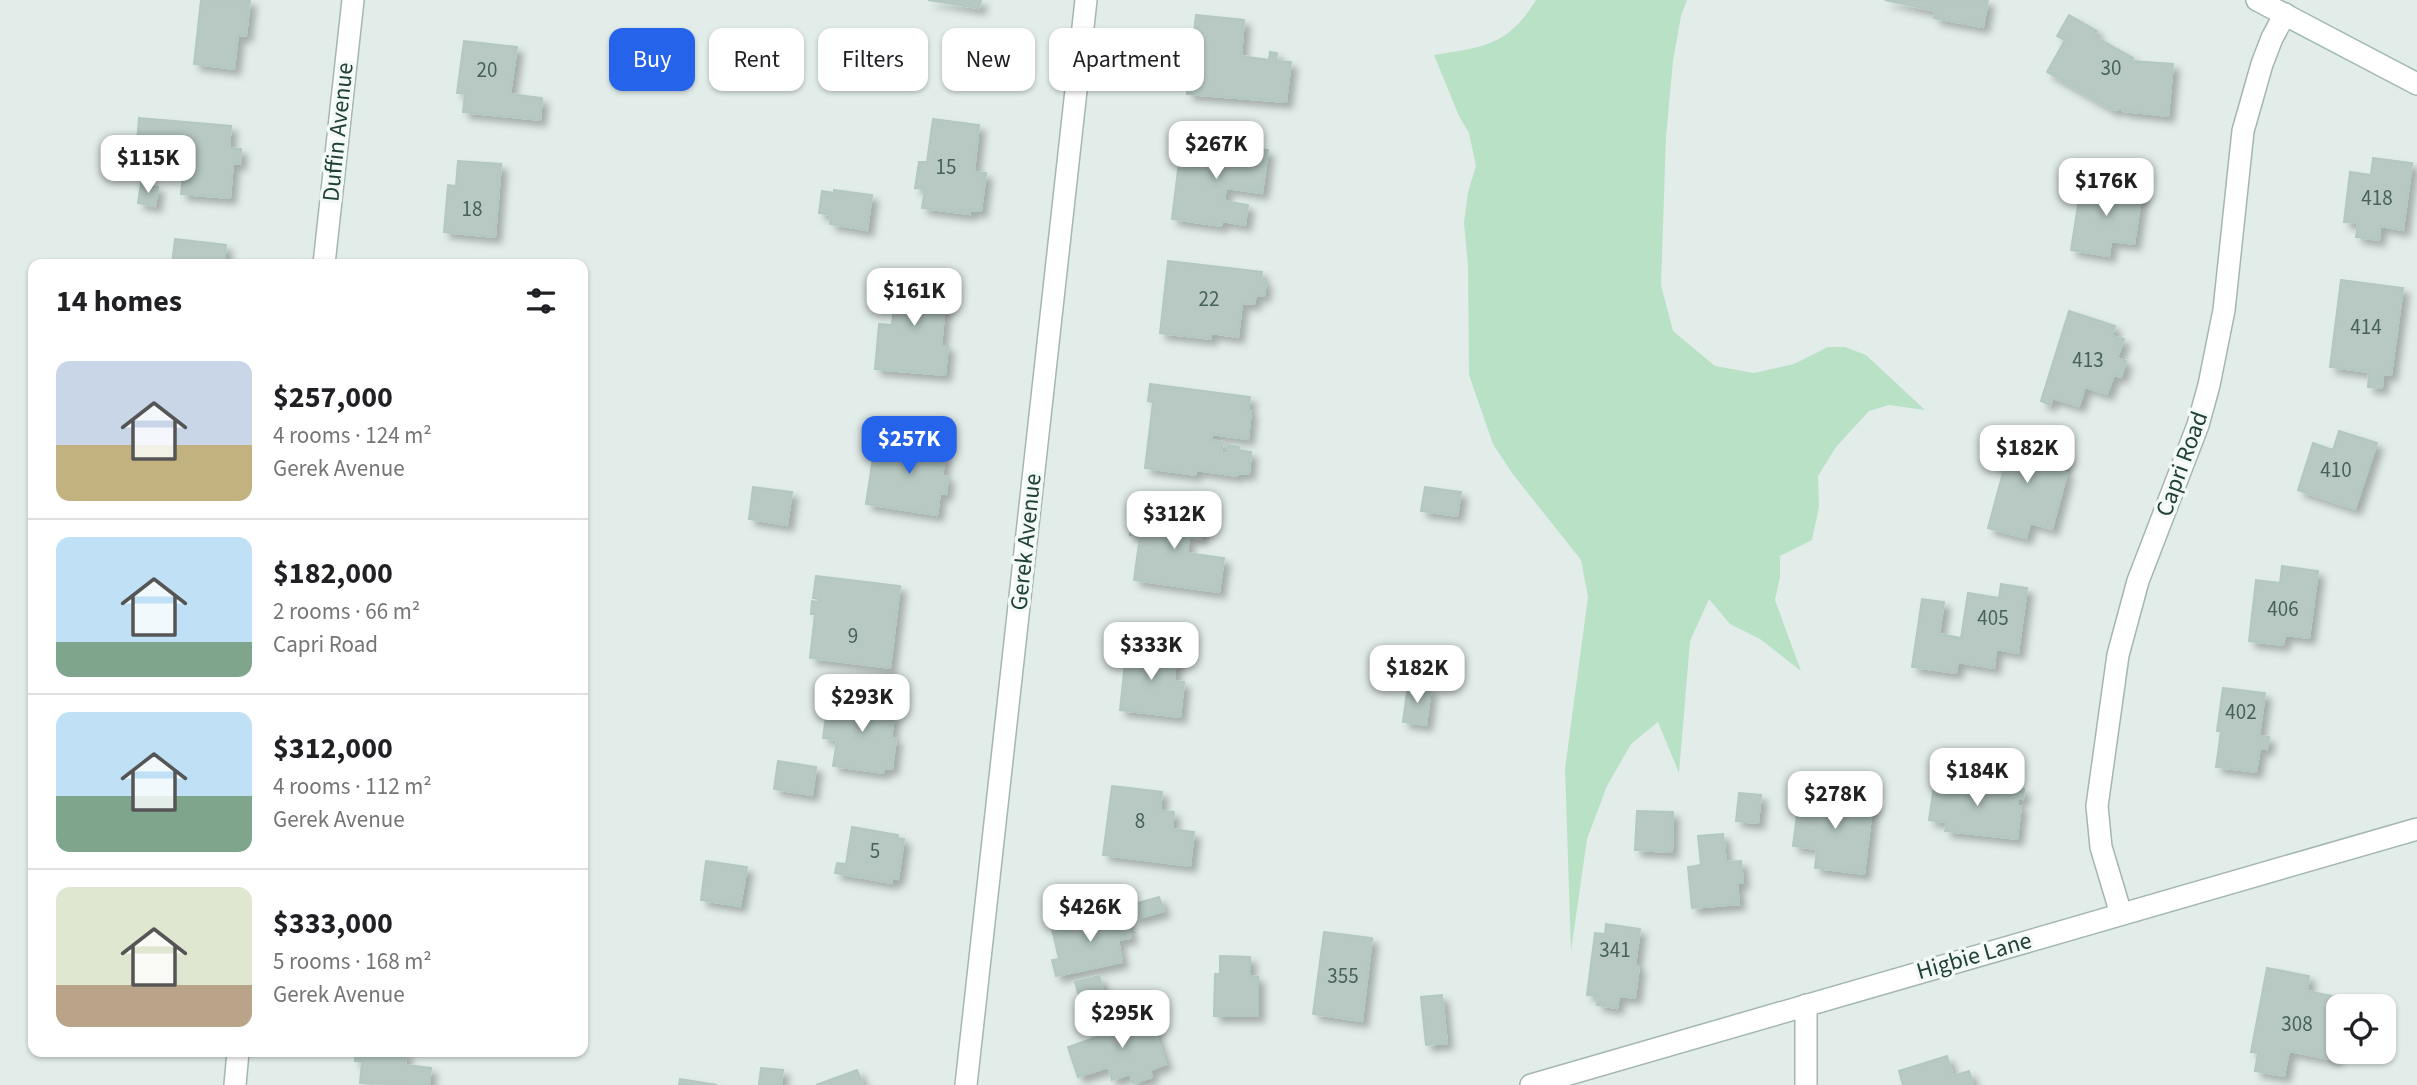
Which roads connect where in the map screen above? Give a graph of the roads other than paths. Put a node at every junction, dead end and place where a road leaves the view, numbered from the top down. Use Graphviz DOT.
graph roads {
  1 [pos="353,0"];
  2 [pos="1086,0"];
  3 [pos="2258,0"];
  4 [pos="2285,14"];
  5 [pos="2417,84"];
  6 [pos="325,259"];
  7 [pos="2417,829"];
  8 [pos="2120,914"];
  9 [pos="1806,1005"];
  10 [pos="238,1057"];
  11 [pos="235,1085"];
  12 [pos="966,1085"];
  13 [pos="1531,1085"];
  14 [pos="1807,1085"];
  1 -- 6 [label="street, Duffin Avenue"];
  2 -- 12 [label="street, Gerek Avenue"];
  3 -- 4 [label="street"];
  4 -- 5 [label="street"];
  4 -- 8 [label="street, Capri Road"];
  7 -- 8 [label="street, Higbie Lane"];
  8 -- 9 [label="street, Higbie Lane"];
  9 -- 13 [label="street, Higbie Lane"];
  9 -- 14 [label="street"];
  10 -- 11 [label="street"];
}
